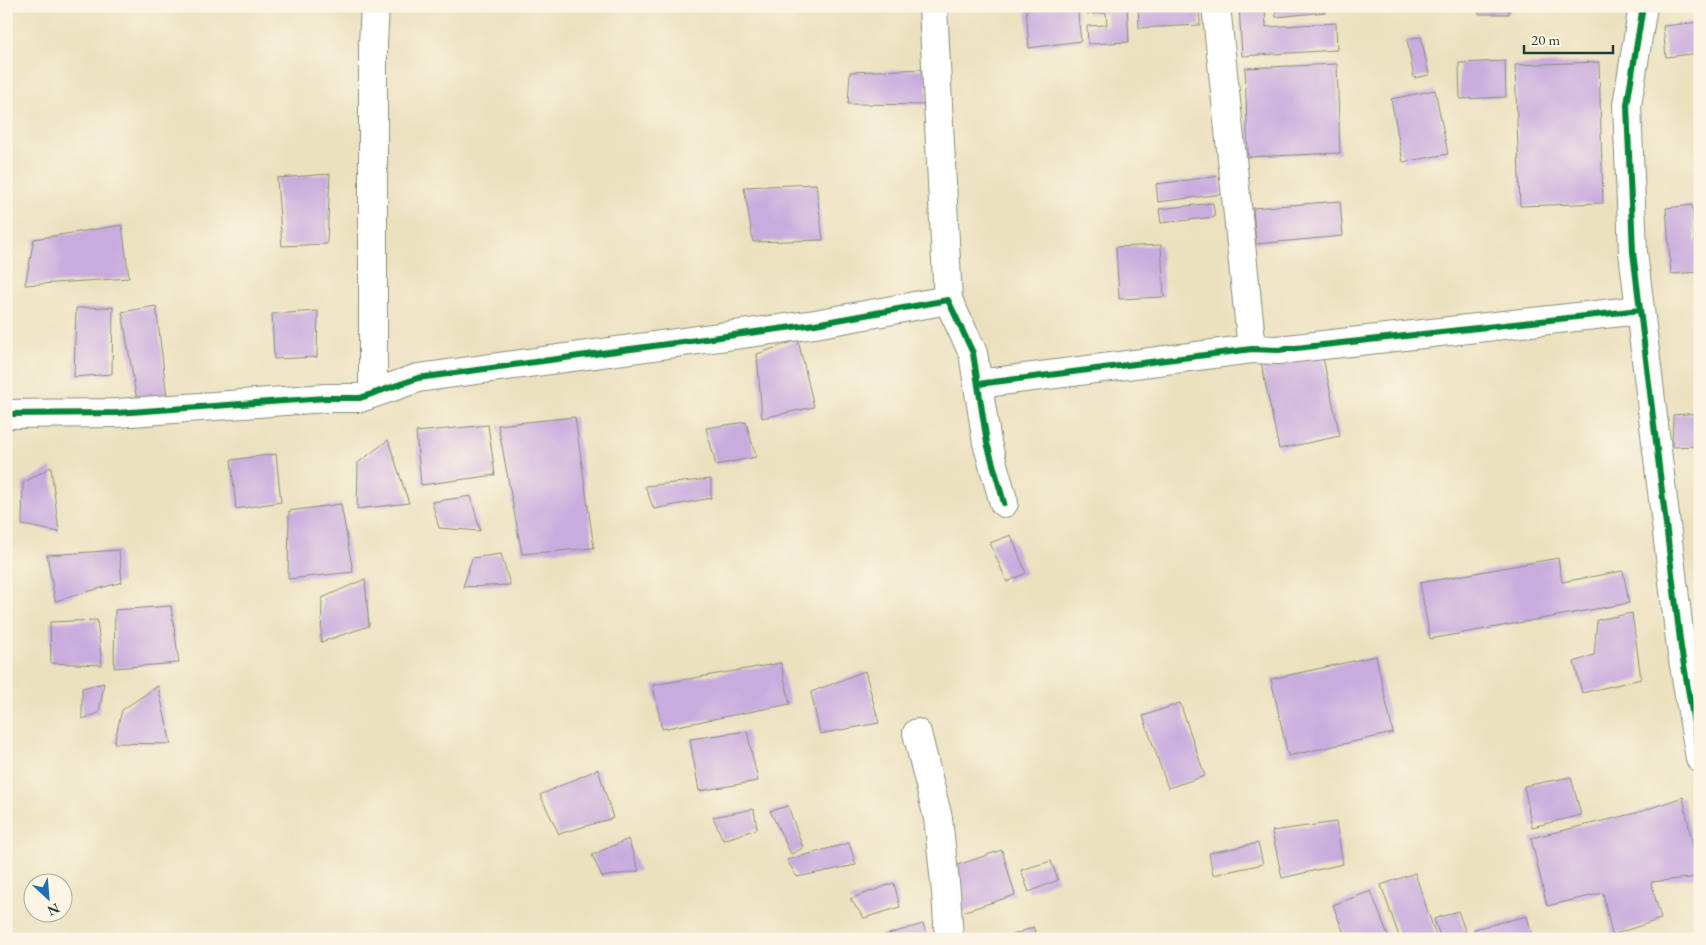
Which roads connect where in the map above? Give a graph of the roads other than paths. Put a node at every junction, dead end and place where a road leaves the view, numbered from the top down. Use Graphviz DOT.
graph roads {
  1 [pos="376,6"];
  2 [pos="933,6"];
  3 [pos="1216,6"];
  4 [pos="1643,6"];
  5 [pos="948,300"];
  6 [pos="1640,310"];
  7 [pos="1252,349"];
  8 [pos="978,384"];
  9 [pos="373,393"];
  10 [pos="6,414"];
  11 [pos="1004,503"];
  12 [pos="916,733"];
  13 [pos="1700,758"];
  14 [pos="949,939"];
  1 -- 9 [label="street"];
  2 -- 5 [label="street"];
  3 -- 7 [label="street"];
  4 -- 6 [label="street"];
  5 -- 8 [label="street"];
  5 -- 9 [label="street"];
  6 -- 7 [label="street"];
  6 -- 13 [label="street"];
  7 -- 8 [label="street"];
  8 -- 11 [label="street"];
  9 -- 10 [label="street"];
  12 -- 14 [label="street"];
}
